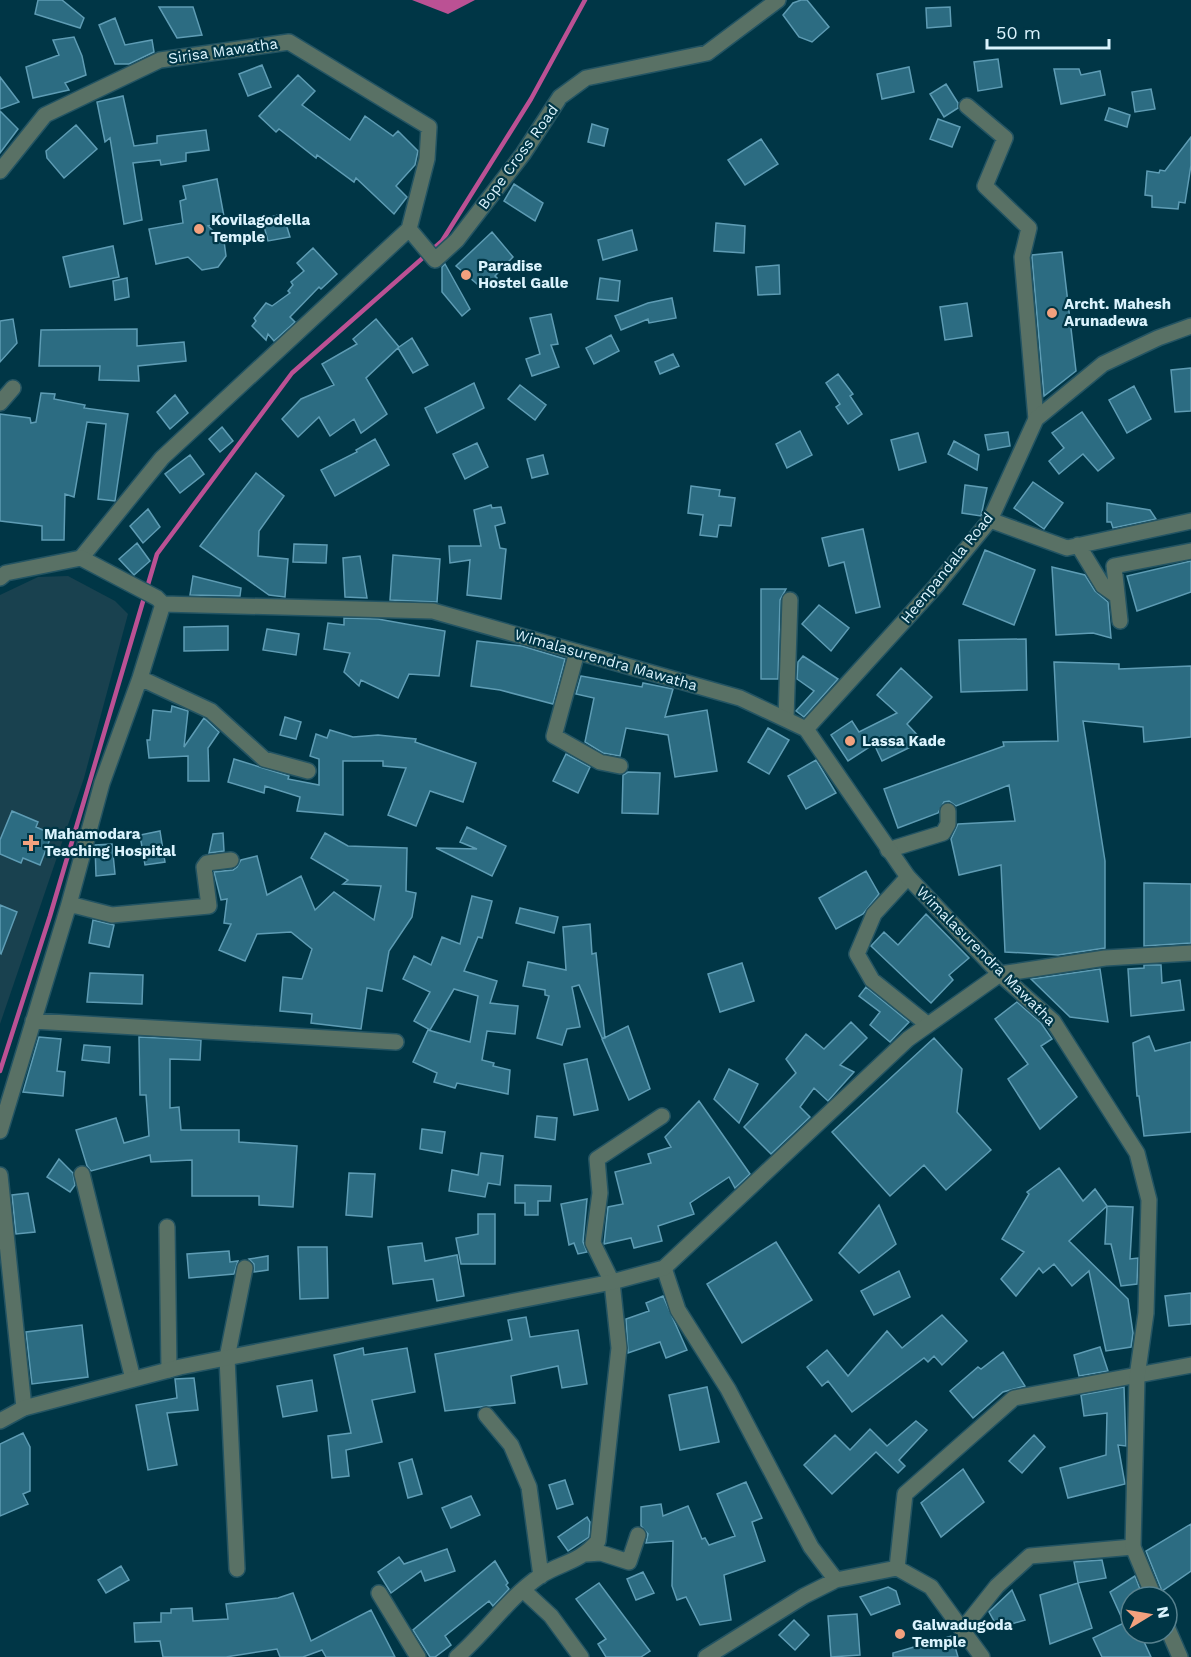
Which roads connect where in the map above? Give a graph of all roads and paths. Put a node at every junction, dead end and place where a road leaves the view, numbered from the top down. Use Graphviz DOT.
graph roads {
  1 [pos="778,0"];
  2 [pos="967,106"];
  3 [pos="0,171"];
  4 [pos="409,229"];
  5 [pos="1191,326"];
  6 [pos="13,388"];
  7 [pos="0,403"];
  8 [pos="1036,419"];
  9 [pos="990,520"];
  10 [pos="1191,521"];
  11 [pos="1078,545"];
  12 [pos="1191,551"];
  13 [pos="81,558"];
  14 [pos="0,578"];
  15 [pos="1117,596"];
  16 [pos="790,600"];
  17 [pos="160,601"];
  18 [pos="1120,621"];
  19 [pos="577,652"];
  20 [pos="140,678"];
  21 [pos="786,718"];
  22 [pos="806,729"];
  23 [pos="620,766"];
  24 [pos="308,771"];
  25 [pos="948,811"];
  26 [pos="888,850"];
  27 [pos="231,860"];
  28 [pos="908,877"];
  29 [pos="69,904"];
  30 [pos="1191,953"];
  31 [pos="1000,974"];
  32 [pos="33,1021"];
  33 [pos="927,1024"];
  34 [pos="396,1042"];
  35 [pos="662,1116"];
  36 [pos="0,1131"];
  37 [pos="82,1174"];
  38 [pos="0,1175"];
  39 [pos="166,1227"];
  40 [pos="244,1268"];
  41 [pos="664,1268"];
  42 [pos="612,1282"];
  43 [pos="227,1358"];
  44 [pos="1191,1365"];
  45 [pos="169,1370"];
  46 [pos="1137,1377"];
  47 [pos="133,1379"];
  48 [pos="24,1408"];
  49 [pos="486,1415"];
  50 [pos="0,1421"];
  51 [pos="638,1535"];
  52 [pos="1133,1548"];
  53 [pos="586,1554"];
  54 [pos="897,1568"];
  55 [pos="237,1569"];
  56 [pos="541,1575"];
  57 [pos="836,1580"];
  58 [pos="1149,1585"];
  59 [pos="523,1590"];
  60 [pos="379,1593"];
  61 [pos="962,1630"];
  62 [pos="418,1657"];
  63 [pos="459,1657"];
  64 [pos="581,1657"];
  65 [pos="706,1657"];
  66 [pos="982,1657"];
  1 -- 4 [label="street, Bope Cross Road"];
  2 -- 8 [label="street"];
  3 -- 4 [label="street, Sirisa Mawatha"];
  4 -- 13 [label="street"];
  5 -- 8 [label="street, Heenpandala Road"];
  6 -- 7 [label="street"];
  8 -- 9 [label="street, Heenpandala Road"];
  9 -- 11 [label="street"];
  9 -- 22 [label="street, Heenpandala Road"];
  10 -- 11 [label="street"];
  11 -- 15 [label="street"];
  12 -- 15 [label="street"];
  13 -- 14 [label="street"];
  13 -- 17 [label="street, Wimalasurendra Mawatha"];
  15 -- 18 [label="street"];
  16 -- 21 [label="street"];
  17 -- 19 [label="street, Wimalasurendra Mawatha"];
  17 -- 20 [label="street"];
  19 -- 21 [label="street, Wimalasurendra Mawatha"];
  19 -- 23 [label="street"];
  20 -- 24 [label="street"];
  20 -- 29 [label="street"];
  21 -- 22 [label="street, Wimalasurendra Mawatha"];
  22 -- 26 [label="street, Wimalasurendra Mawatha"];
  25 -- 26 [label="street"];
  26 -- 28 [label="street, Wimalasurendra Mawatha"];
  27 -- 29 [label="street"];
  28 -- 31 [label="street, Wimalasurendra Mawatha"];
  28 -- 33 [label="street"];
  29 -- 32 [label="street"];
  30 -- 31 [label="street"];
  31 -- 33 [label="street"];
  31 -- 46 [label="street, Wimalasurendra Mawatha"];
  32 -- 34 [label="street"];
  32 -- 36 [label="street"];
  33 -- 41 [label="street"];
  35 -- 42 [label="street"];
  37 -- 47 [label="street"];
  38 -- 48 [label="street"];
  39 -- 45 [label="street"];
  40 -- 43 [label="street"];
  41 -- 42 [label="street"];
  41 -- 57 [label="street"];
  42 -- 43 [label="street"];
  42 -- 53 [label="street"];
  43 -- 45 [label="street"];
  43 -- 55 [label="street"];
  44 -- 46 [label="street"];
  45 -- 47 [label="street"];
  46 -- 52 [label="street, Wimalasurendra Mawatha"];
  46 -- 54 [label="street"];
  47 -- 48 [label="street"];
  48 -- 50 [label="street"];
  49 -- 56 [label="street"];
  51 -- 53 [label="street"];
  52 -- 58 [label="street, Wimalasurendra Mawatha"];
  52 -- 61 [label="street"];
  53 -- 56 [label="street"];
  54 -- 57 [label="street"];
  54 -- 61 [label="street"];
  56 -- 59 [label="street"];
  57 -- 65 [label="street"];
  59 -- 63 [label="street"];
  59 -- 64 [label="street"];
  60 -- 62 [label="street"];
  61 -- 66 [label="street"];
}
